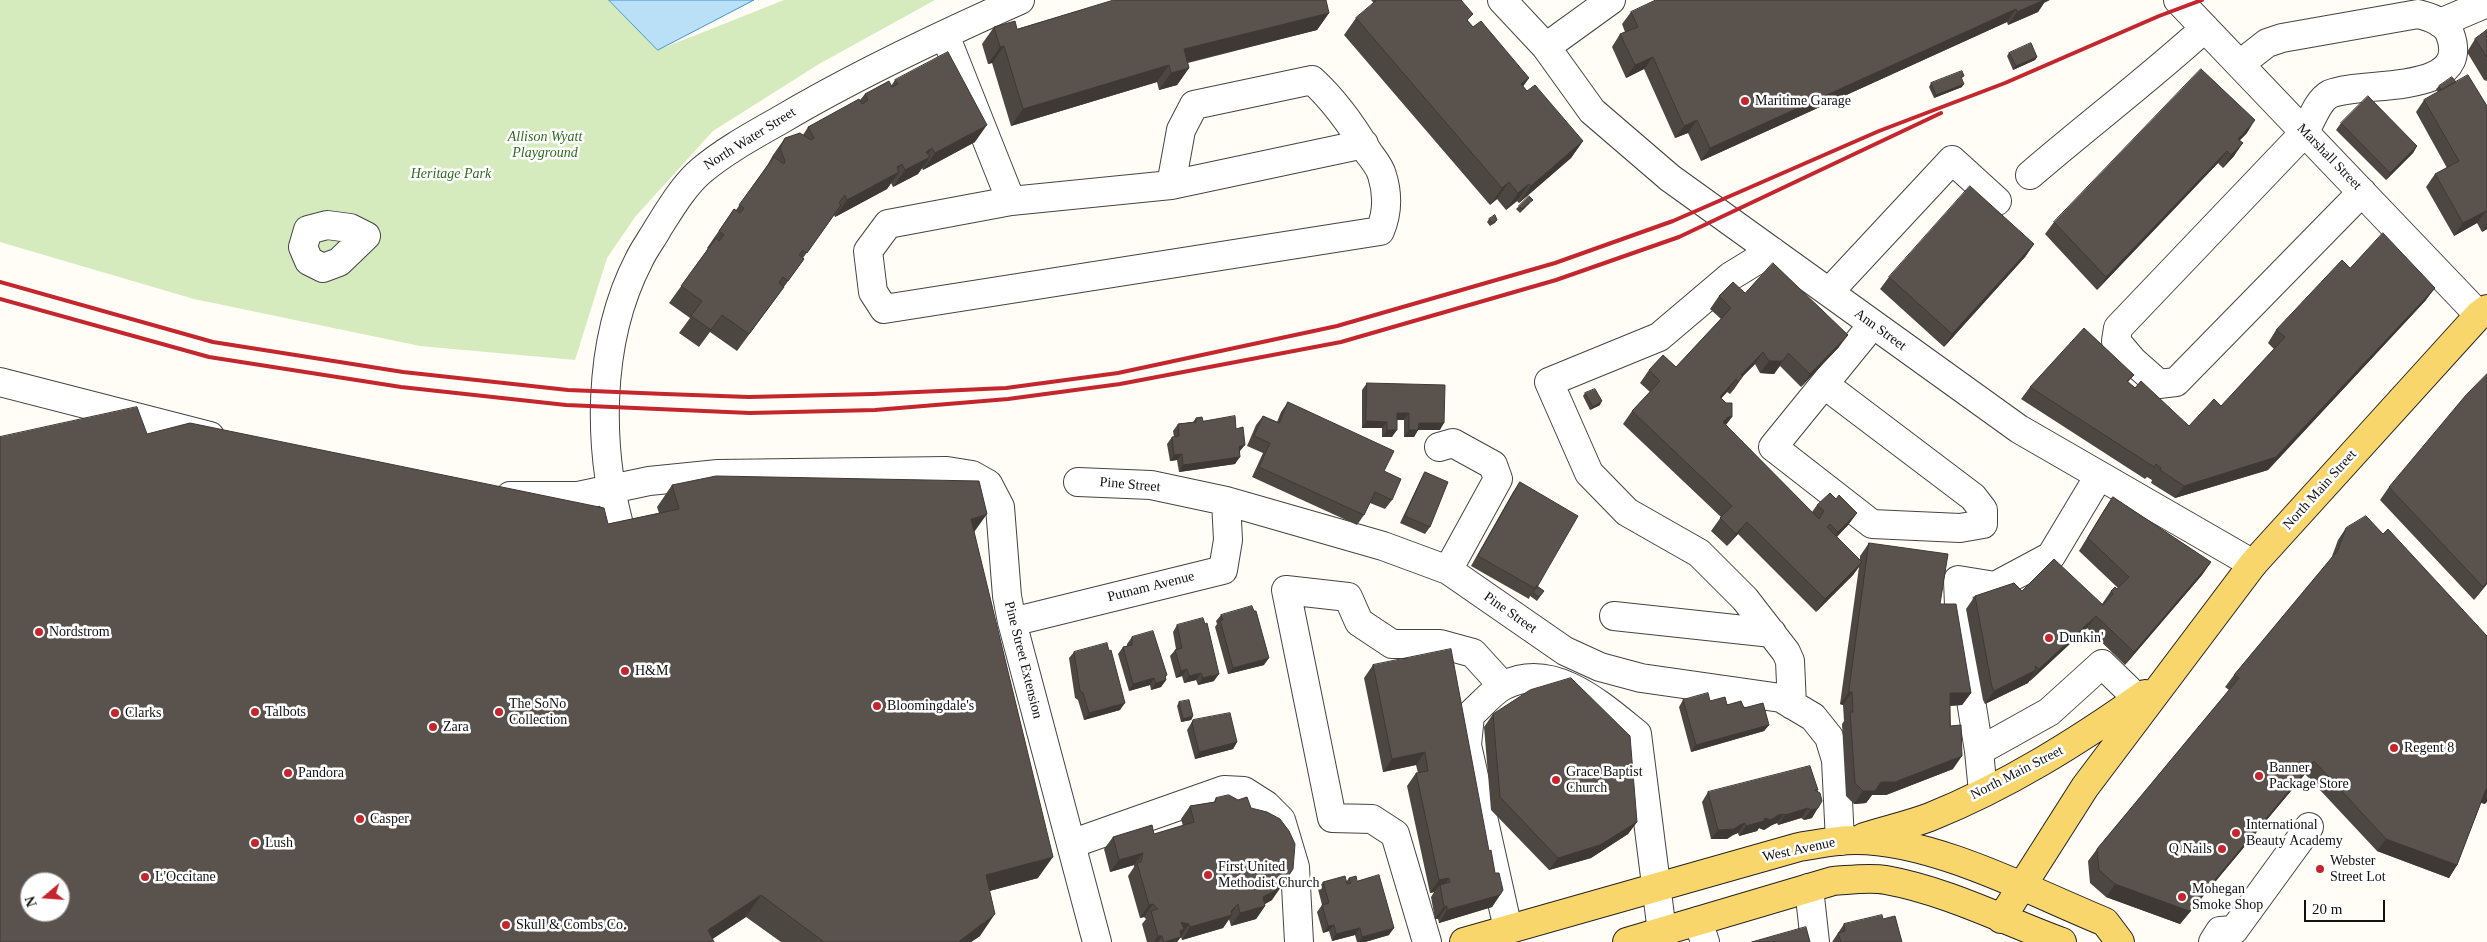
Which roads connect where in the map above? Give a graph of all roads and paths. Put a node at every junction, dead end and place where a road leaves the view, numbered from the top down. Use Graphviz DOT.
graph roads {
  1 [pos="1020,0"];
  2 [pos="1502,0"];
  3 [pos="1611,0"];
  4 [pos="2178,0"];
  5 [pos="2487,3"];
  6 [pos="2440,23"];
  7 [pos="2205,28"];
  8 [pos="945,35"];
  9 [pos="1546,47"];
  10 [pos="2240,64"];
  11 [pos="2305,132"];
  12 [pos="1364,144"];
  13 [pos="2030,174"];
  14 [pos="1171,185"];
  15 [pos="2362,192"];
  16 [pos="1011,201"];
  17 [pos="1997,201"];
  18 [pos="1772,251"];
  19 [pos="1829,292"];
  20 [pos="2483,312"];
  21 [pos="1873,324"];
  22 [pos="0,382"];
  23 [pos="1825,385"];
  24 [pos="239,442"];
  25 [pos="1439,447"];
  26 [pos="2100,476"];
  27 [pos="1078,482"];
  28 [pos="611,488"];
  29 [pos="492,499"];
  30 [pos="1226,501"];
  31 [pos="623,539"];
  32 [pos="2253,564"];
  33 [pos="1448,570"];
  34 [pos="1614,616"];
  35 [pos="1012,622"];
  36 [pos="1772,633"];
  37 [pos="2165,680"];
  38 [pos="1503,686"];
  39 [pos="2138,699"];
  40 [pos="1792,705"];
  41 [pos="2029,723"];
  42 [pos="1979,751"];
  43 [pos="2054,755"];
  44 [pos="1983,792"];
  45 [pos="2309,827"];
  46 [pos="1848,840"];
  47 [pos="1071,844"];
  48 [pos="1821,884"];
  49 [pos="1657,886"];
  50 [pos="2021,888"];
  51 [pos="2001,920"];
  52 [pos="1508,929"];
  53 [pos="1702,931"];
  54 [pos="1662,932"];
  55 [pos="2230,938"];
  56 [pos="1097,942"];
  57 [pos="1298,942"];
  58 [pos="1427,942"];
  59 [pos="1464,942"];
  60 [pos="1627,942"];
  61 [pos="1815,942"];
  62 [pos="2062,942"];
  63 [pos="2120,942"];
  1 -- 8 [label="street, North Water Street"];
  2 -- 9 [label="street"];
  3 -- 9 [label="street"];
  4 -- 7 [label="street, Marshall Street"];
  5 -- 6 [label="street"];
  6 -- 10 [label="street"];
  6 -- 11 [label="street"];
  7 -- 10 [label="street, Marshall Street"];
  7 -- 13 [label="street"];
  8 -- 16 [label="street"];
  8 -- 28 [label="street, North Water Street"];
  9 -- 18 [label="street, Ann Street"];
  10 -- 11 [label="street, Marshall Street"];
  11 -- 15 [label="street, Marshall Street"];
  11 -- 15 [label="street"];
  12 -- 14 [label="street"];
  12 -- 14 [label="street"];
  12 -- 16 [label="street"];
  14 -- 16 [label="street"];
  15 -- 20 [label="street, Marshall Street"];
  17 -- 19 [label="street"];
  18 -- 19 [label="street, Ann Street"];
  18 -- 36 [label="street"];
  19 -- 21 [label="street, Ann Street"];
  20 -- 32 [label="main road, North Main Street"];
  21 -- 23 [label="street"];
  21 -- 26 [label="street, Ann Street"];
  22 -- 24 [label="street"];
  23 -- 23 [label="street"];
  25 -- 33 [label="street"];
  26 -- 32 [label="street, Ann Street"];
  26 -- 42 [label="street"];
  27 -- 30 [label="street, Pine Street"];
  28 -- 29 [label="street, Pine Street Extension"];
  28 -- 31 [label="street, North Water Street"];
  28 -- 35 [label="street, Pine Street Extension"];
  30 -- 33 [label="street, Pine Street"];
  30 -- 35 [label="street, Putnam Avenue"];
  32 -- 37 [label="main road, North Main Street"];
  33 -- 40 [label="street, Pine Street"];
  34 -- 36 [label="street"];
  35 -- 47 [label="street, Pine Street Extension"];
  36 -- 40 [label="street"];
  37 -- 39 [label="main road, North Main Street"];
  37 -- 50 [label="main road, North Main Street"];
  38 -- 49 [label="street"];
  38 -- 52 [label="street"];
  38 -- 58 [label="street"];
  39 -- 41 [label="street"];
  39 -- 43 [label="main road, North Main Street"];
  40 -- 46 [label="street, Pine Street"];
  41 -- 42 [label="street"];
  41 -- 43 [label="street"];
  42 -- 44 [label="street"];
  43 -- 44 [label="main road, North Main Street"];
  44 -- 46 [label="main road, North Main Street"];
  45 -- 55 [label="street"];
  46 -- 49 [label="main road, West Avenue"];
  46 -- 50 [label="main road, West Avenue"];
  47 -- 56 [label="street, Pine Street Extension"];
  47 -- 57 [label="street"];
  48 -- 51 [label="main road"];
  48 -- 53 [label="main road"];
  48 -- 61 [label="street"];
  49 -- 52 [label="main road, West Avenue"];
  49 -- 54 [label="street"];
  50 -- 51 [label="main road, North Main Street"];
  50 -- 63 [label="main road, West Avenue"];
  51 -- 62 [label="main road"];
  52 -- 59 [label="main road, West Avenue"];
  53 -- 54 [label="main road"];
  54 -- 60 [label="main road"];
}
